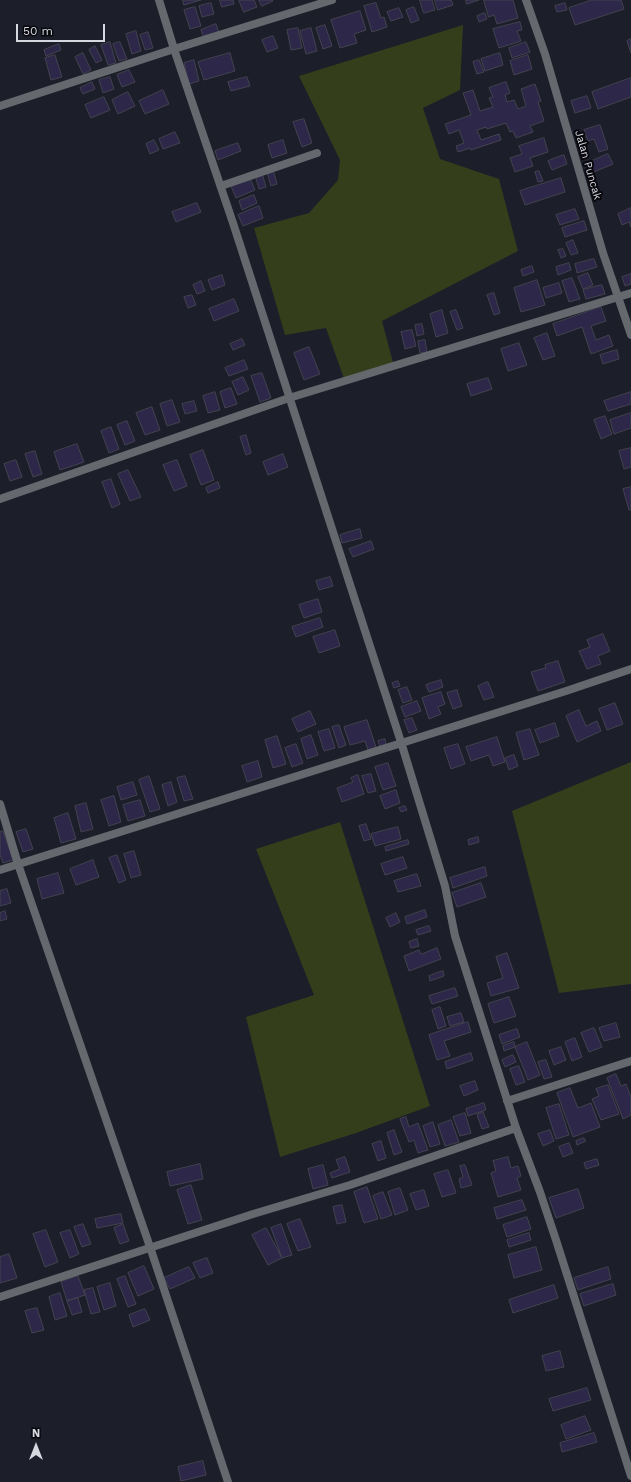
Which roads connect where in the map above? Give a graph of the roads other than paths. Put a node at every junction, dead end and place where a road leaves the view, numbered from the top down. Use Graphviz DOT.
graph roads {
  1 [pos="159,0"];
  2 [pos="332,0"];
  3 [pos="526,0"];
  4 [pos="174,48"];
  5 [pos="0,106"];
  6 [pos="317,153"];
  7 [pos="221,186"];
  8 [pos="631,293"];
  9 [pos="618,297"];
  10 [pos="631,335"];
  11 [pos="289,398"];
  12 [pos="0,499"];
  13 [pos="631,669"];
  14 [pos="401,742"];
  15 [pos="0,804"];
  16 [pos="18,864"];
  17 [pos="0,870"];
  18 [pos="631,1061"];
  19 [pos="507,1101"];
  20 [pos="516,1128"];
  21 [pos="150,1247"];
  22 [pos="0,1297"];
  23 [pos="628,1455"];
  24 [pos="631,1476"];
  25 [pos="228,1482"];
  1 -- 4 [label="street"];
  2 -- 4 [label="street"];
  3 -- 9 [label="street, Jalan Puncak"];
  4 -- 5 [label="street"];
  4 -- 7 [label="street"];
  6 -- 7 [label="street"];
  7 -- 11 [label="street"];
  8 -- 9 [label="street"];
  9 -- 10 [label="street, Jalan Puncak"];
  9 -- 11 [label="street"];
  11 -- 12 [label="street"];
  11 -- 14 [label="street"];
  13 -- 14 [label="street"];
  14 -- 16 [label="street"];
  14 -- 19 [label="street"];
  15 -- 16 [label="street"];
  16 -- 17 [label="street"];
  16 -- 21 [label="street"];
  18 -- 19 [label="street"];
  19 -- 20 [label="street"];
  20 -- 21 [label="street"];
  20 -- 23 [label="street"];
  21 -- 22 [label="street"];
  21 -- 25 [label="street"];
  23 -- 24 [label="street"];
}
